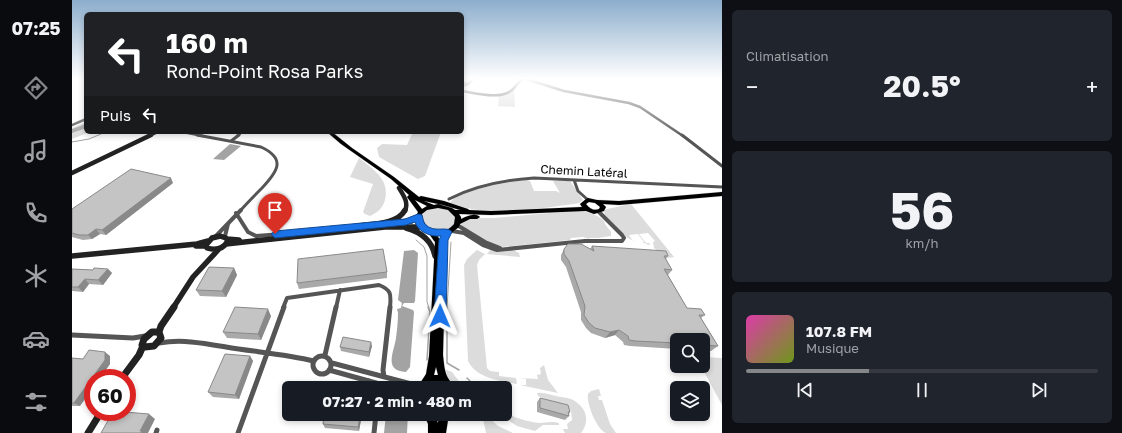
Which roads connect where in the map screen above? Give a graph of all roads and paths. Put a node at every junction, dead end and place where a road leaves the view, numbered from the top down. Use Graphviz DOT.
graph roads {
  1 [pos="602,98"];
  2 [pos="84,120"];
  3 [pos="72,125"];
  4 [pos="153,134"];
  5 [pos="193,134"];
  6 [pos="240,134"];
  7 [pos="332,134"];
  8 [pos="231,142"];
  9 [pos="722,166"];
  10 [pos="72,173"];
  11 [pos="574,180"];
  12 [pos="722,187"];
  13 [pos="402,188"];
  14 [pos="720,194"];
  15 [pos="449,199"];
  16 [pos="597,202"];
  17 [pos="619,203"];
  18 [pos="586,205"];
  19 [pos="432,206"];
  20 [pos="601,210"];
  21 [pos="538,211"];
  22 [pos="454,212"];
  23 [pos="510,212"];
  24 [pos="236,213"];
  25 [pos="420,215"];
  26 [pos="230,220"];
  27 [pos="458,224"];
  28 [pos="359,226"];
  29 [pos="385,227"];
  30 [pos="423,227"];
  31 [pos="308,232"];
  32 [pos="431,232"];
  33 [pos="450,232"];
  34 [pos="214,237"];
  35 [pos="226,240"];
  36 [pos="208,246"];
  37 [pos="511,248"];
  38 [pos="218,250"];
  39 [pos="72,258"];
  40 [pos="202,266"];
  41 [pos="340,290"];
  42 [pos="435,290"];
  43 [pos="72,335"];
  44 [pos="152,337"];
  45 [pos="170,341"];
  46 [pos="158,343"];
  47 [pos="267,352"];
  48 [pos="325,355"];
  49 [pos="314,362"];
  50 [pos="332,363"];
  51 [pos="129,369"];
  52 [pos="330,370"];
  53 [pos="384,377"];
  54 [pos="368,381"];
  55 [pos="398,381"];
  56 [pos="425,381"];
  57 [pos="430,381"];
  58 [pos="444,381"];
  59 [pos="95,421"];
  60 [pos="375,421"];
  61 [pos="431,421"];
  62 [pos="443,421"];
  63 [pos="88,433"];
  64 [pos="238,433"];
  65 [pos="374,433"];
  66 [pos="433,433"];
  67 [pos="441,433"];
  1 -- 9 [label="street"];
  2 -- 3 [label="street"];
  4 -- 10 [label="main road"];
  5 -- 8 [label="street"];
  6 -- 8 [label="street"];
  7 -- 13 [label="main road"];
  8 -- 24 [label="street"];
  11 -- 12 [label="street, Chemin Latéral"];
  11 -- 15 [label="street, Chemin Latéral"];
  11 -- 18 [label="street"];
  13 -- 19 [label="main road"];
  13 -- 23 [label="main road"];
  13 -- 25 [label="main road"];
  13 -- 28 [label="main road"];
  14 -- 17 [label="main road"];
  16 -- 17 [label="main road"];
  16 -- 18 [label="main road"];
  16 -- 20 [label="main road"];
  17 -- 20 [label="main road"];
  18 -- 20 [label="main road"];
  18 -- 21 [label="main road"];
  19 -- 22 [label="main road"];
  19 -- 25 [label="main road"];
  20 -- 37 [label="street"];
  21 -- 23 [label="main road"];
  21 -- 27 [label="main road"];
  22 -- 23 [label="main road"];
  22 -- 27 [label="main road"];
  24 -- 26 [label="street"];
  24 -- 31 [label="street"];
  25 -- 28 [label="main road"];
  25 -- 30 [label="main road"];
  26 -- 34 [label="street"];
  26 -- 35 [label="street"];
  27 -- 33 [label="main road"];
  27 -- 37 [label="street"];
  28 -- 31 [label="main road"];
  29 -- 30 [label="main road"];
  29 -- 35 [label="main road"];
  29 -- 42 [label="main road"];
  30 -- 32 [label="main road"];
  31 -- 35 [label="main road"];
  32 -- 33 [label="main road"];
  32 -- 42 [label="main road"];
  33 -- 37 [label="street"];
  33 -- 58 [label="main road"];
  34 -- 35 [label="main road"];
  34 -- 36 [label="main road"];
  35 -- 38 [label="main road"];
  36 -- 38 [label="main road"];
  36 -- 39 [label="main road"];
  36 -- 40 [label="main road"];
  38 -- 40 [label="main road"];
  40 -- 44 [label="main road"];
  41 -- 47 [label="street"];
  41 -- 48 [label="street"];
  41 -- 53 [label="street"];
  42 -- 56 [label="main road"];
  43 -- 44 [label="street"];
  44 -- 45 [label="street"];
  44 -- 46 [label="main road"];
  44 -- 51 [label="main road"];
  45 -- 46 [label="street"];
  45 -- 47 [label="street"];
  47 -- 49 [label="street"];
  47 -- 64 [label="street"];
  48 -- 49 [label="street"];
  48 -- 50 [label="street"];
  49 -- 52 [label="street"];
  50 -- 52 [label="street"];
  50 -- 53 [label="street"];
  52 -- 54 [label="street"];
  53 -- 55 [label="street"];
  57 -- 58 [label="main road"];
  59 -- 63 [label="main road"];
  60 -- 65 [label="street"];
  61 -- 66 [label="main road"];
  62 -- 67 [label="main road"];
}
